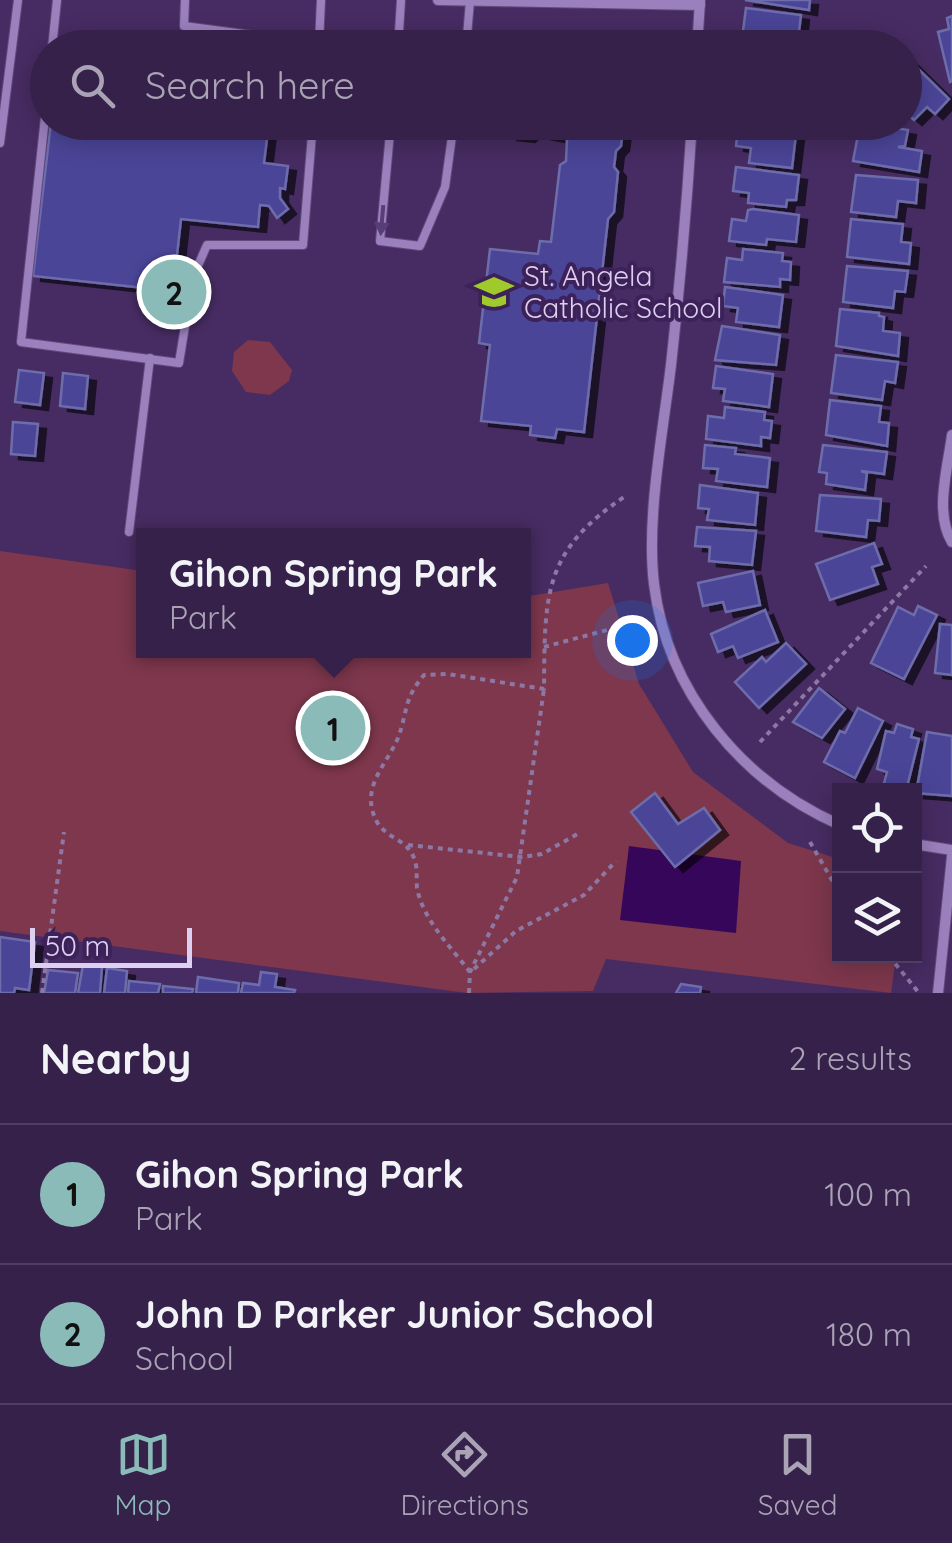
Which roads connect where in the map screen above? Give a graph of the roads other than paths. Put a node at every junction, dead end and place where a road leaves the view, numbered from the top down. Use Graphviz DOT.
graph roads {
  1 [pos="18,0"];
  2 [pos="57,0"];
  3 [pos="185,0"];
  4 [pos="322,0"];
  5 [pos="400,0"];
  6 [pos="438,0"];
  7 [pos="470,1"];
  8 [pos="700,2"];
  9 [pos="54,30"];
  10 [pos="211,30"];
  11 [pos="320,30"];
  12 [pos="399,30"];
  13 [pos="468,30"];
  14 [pos="698,30"];
  15 [pos="43,140"];
  16 [pos="312,140"];
  17 [pos="389,140"];
  18 [pos="452,140"];
  19 [pos="691,140"];
  20 [pos="0,143"];
  21 [pos="150,358"];
  22 [pos="952,435"];
  23 [pos="129,532"];
  24 [pos="952,542"];
  25 [pos="832,822"];
  26 [pos="922,846"];
  27 [pos="952,853"];
  28 [pos="938,993"];
  1 -- 20 [label="lane"];
  2 -- 9 [label="lane"];
  3 -- 10 [label="lane"];
  4 -- 11 [label="lane"];
  5 -- 12 [label="lane"];
  6 -- 7 [label="street"];
  7 -- 8 [label="street"];
  7 -- 13 [label="lane"];
  8 -- 14 [label="street"];
  15 -- 21 [label="lane"];
  16 -- 21 [label="lane"];
  17 -- 18 [label="lane, one-way"];
  19 -- 25 [label="street"];
  21 -- 23 [label="lane"];
  22 -- 24 [label="street"];
  26 -- 27 [label="street"];
  27 -- 28 [label="street"];
}
